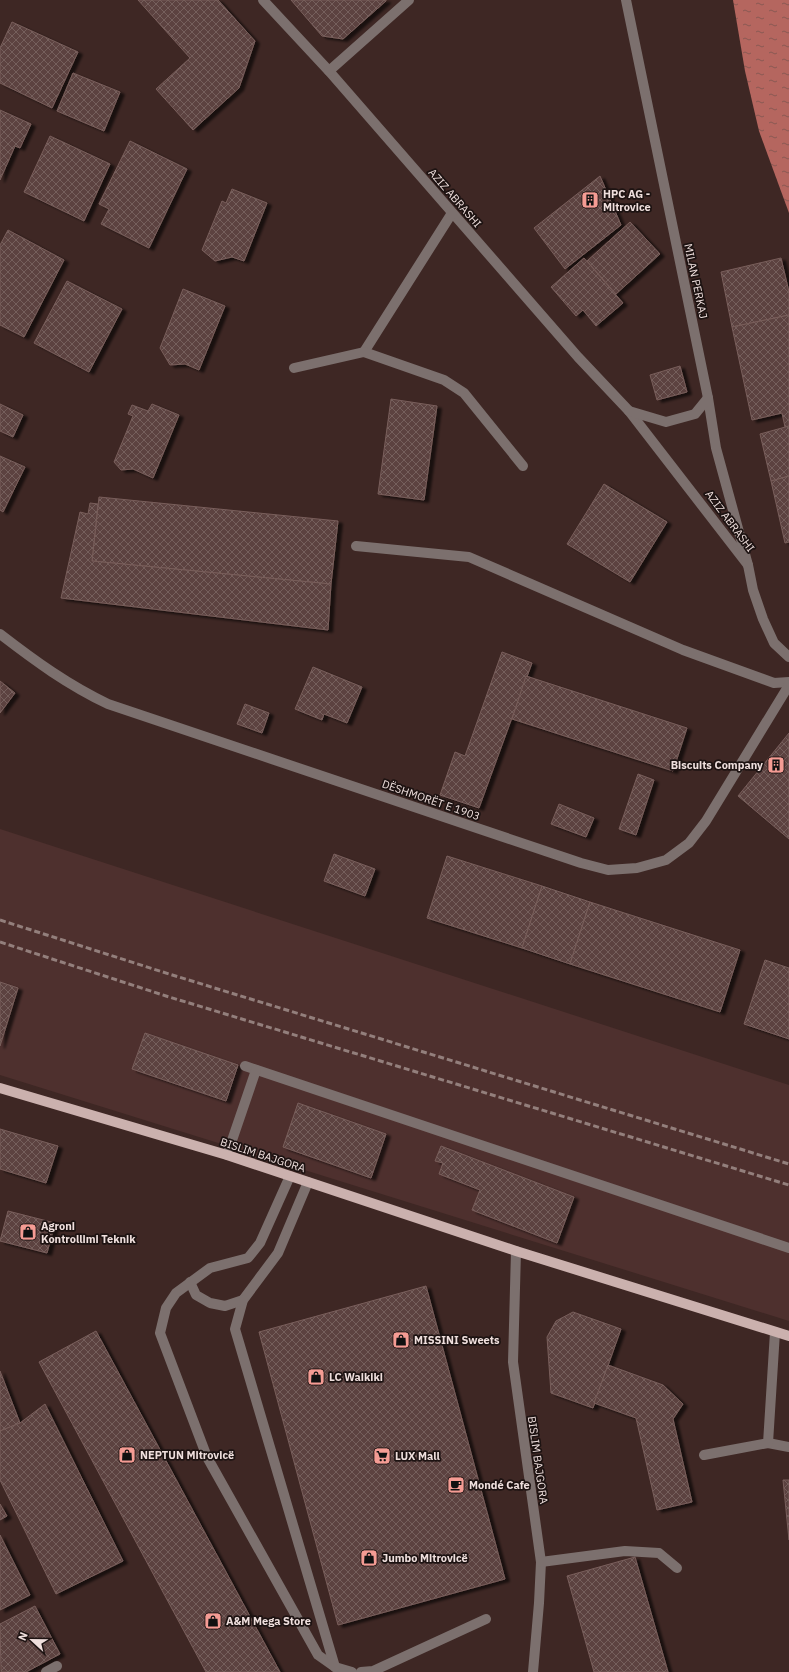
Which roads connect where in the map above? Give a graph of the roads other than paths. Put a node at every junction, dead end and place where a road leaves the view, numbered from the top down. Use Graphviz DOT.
graph roads {
  1 [pos="263,0"];
  2 [pos="409,0"];
  3 [pos="626,0"];
  4 [pos="329,71"];
  5 [pos="452,213"];
  6 [pos="364,352"];
  7 [pos="294,368"];
  8 [pos="708,398"];
  9 [pos="629,411"];
  10 [pos="522,466"];
  11 [pos="356,546"];
  12 [pos="748,565"];
  13 [pos="0,634"];
  14 [pos="789,657"];
  15 [pos="789,684"];
  16 [pos="245,1066"];
  17 [pos="256,1070"];
  18 [pos="0,1088"];
  19 [pos="227,1155"];
  20 [pos="290,1176"];
  21 [pos="308,1182"];
  22 [pos="789,1248"];
  23 [pos="516,1251"];
  24 [pos="190,1282"];
  25 [pos="243,1300"];
  26 [pos="775,1332"];
  27 [pos="789,1336"];
  28 [pos="768,1443"];
  29 [pos="789,1447"];
  30 [pos="704,1455"];
  31 [pos="540,1562"];
  32 [pos="677,1568"];
  33 [pos="486,1619"];
  34 [pos="57,1666"];
  35 [pos="335,1667"];
  36 [pos="46,1672"];
  37 [pos="352,1672"];
  38 [pos="361,1672"];
  39 [pos="533,1672"];
  1 -- 4 [label="street, AZIZ ABRASHI"];
  2 -- 4 [label="street"];
  3 -- 8 [label="street, MILAN PERKAJ"];
  4 -- 5 [label="street, AZIZ ABRASHI"];
  5 -- 6 [label="street"];
  5 -- 9 [label="street, AZIZ ABRASHI"];
  6 -- 7 [label="street"];
  6 -- 10 [label="street"];
  8 -- 9 [label="street"];
  8 -- 12 [label="street, MILAN PERKAJ"];
  9 -- 12 [label="street, AZIZ ABRASHI"];
  11 -- 15 [label="street"];
  12 -- 14 [label="street, AZIZ ABRASHI"];
  13 -- 15 [label="street, DËSHMORËT E 1903"];
  16 -- 17 [label="street"];
  17 -- 19 [label="street"];
  17 -- 22 [label="street"];
  18 -- 19 [label="main road, BISLIM BAJGORA"];
  19 -- 20 [label="main road, BISLIM BAJGORA"];
  20 -- 21 [label="main road, BISLIM BAJGORA"];
  20 -- 24 [label="street"];
  21 -- 23 [label="main road, BISLIM BAJGORA"];
  21 -- 25 [label="street"];
  23 -- 26 [label="main road, BISLIM BAJGORA"];
  23 -- 31 [label="street, BISLIM BAJGORA"];
  24 -- 25 [label="street"];
  24 -- 35 [label="street"];
  25 -- 35 [label="street"];
  26 -- 27 [label="main road, BISLIM BAJGORA"];
  26 -- 28 [label="street"];
  28 -- 29 [label="street"];
  28 -- 30 [label="street"];
  31 -- 32 [label="street"];
  31 -- 39 [label="street, BISLIM BAJGORA"];
  33 -- 38 [label="street"];
  34 -- 36 [label="street"];
  35 -- 37 [label="street"];
}
